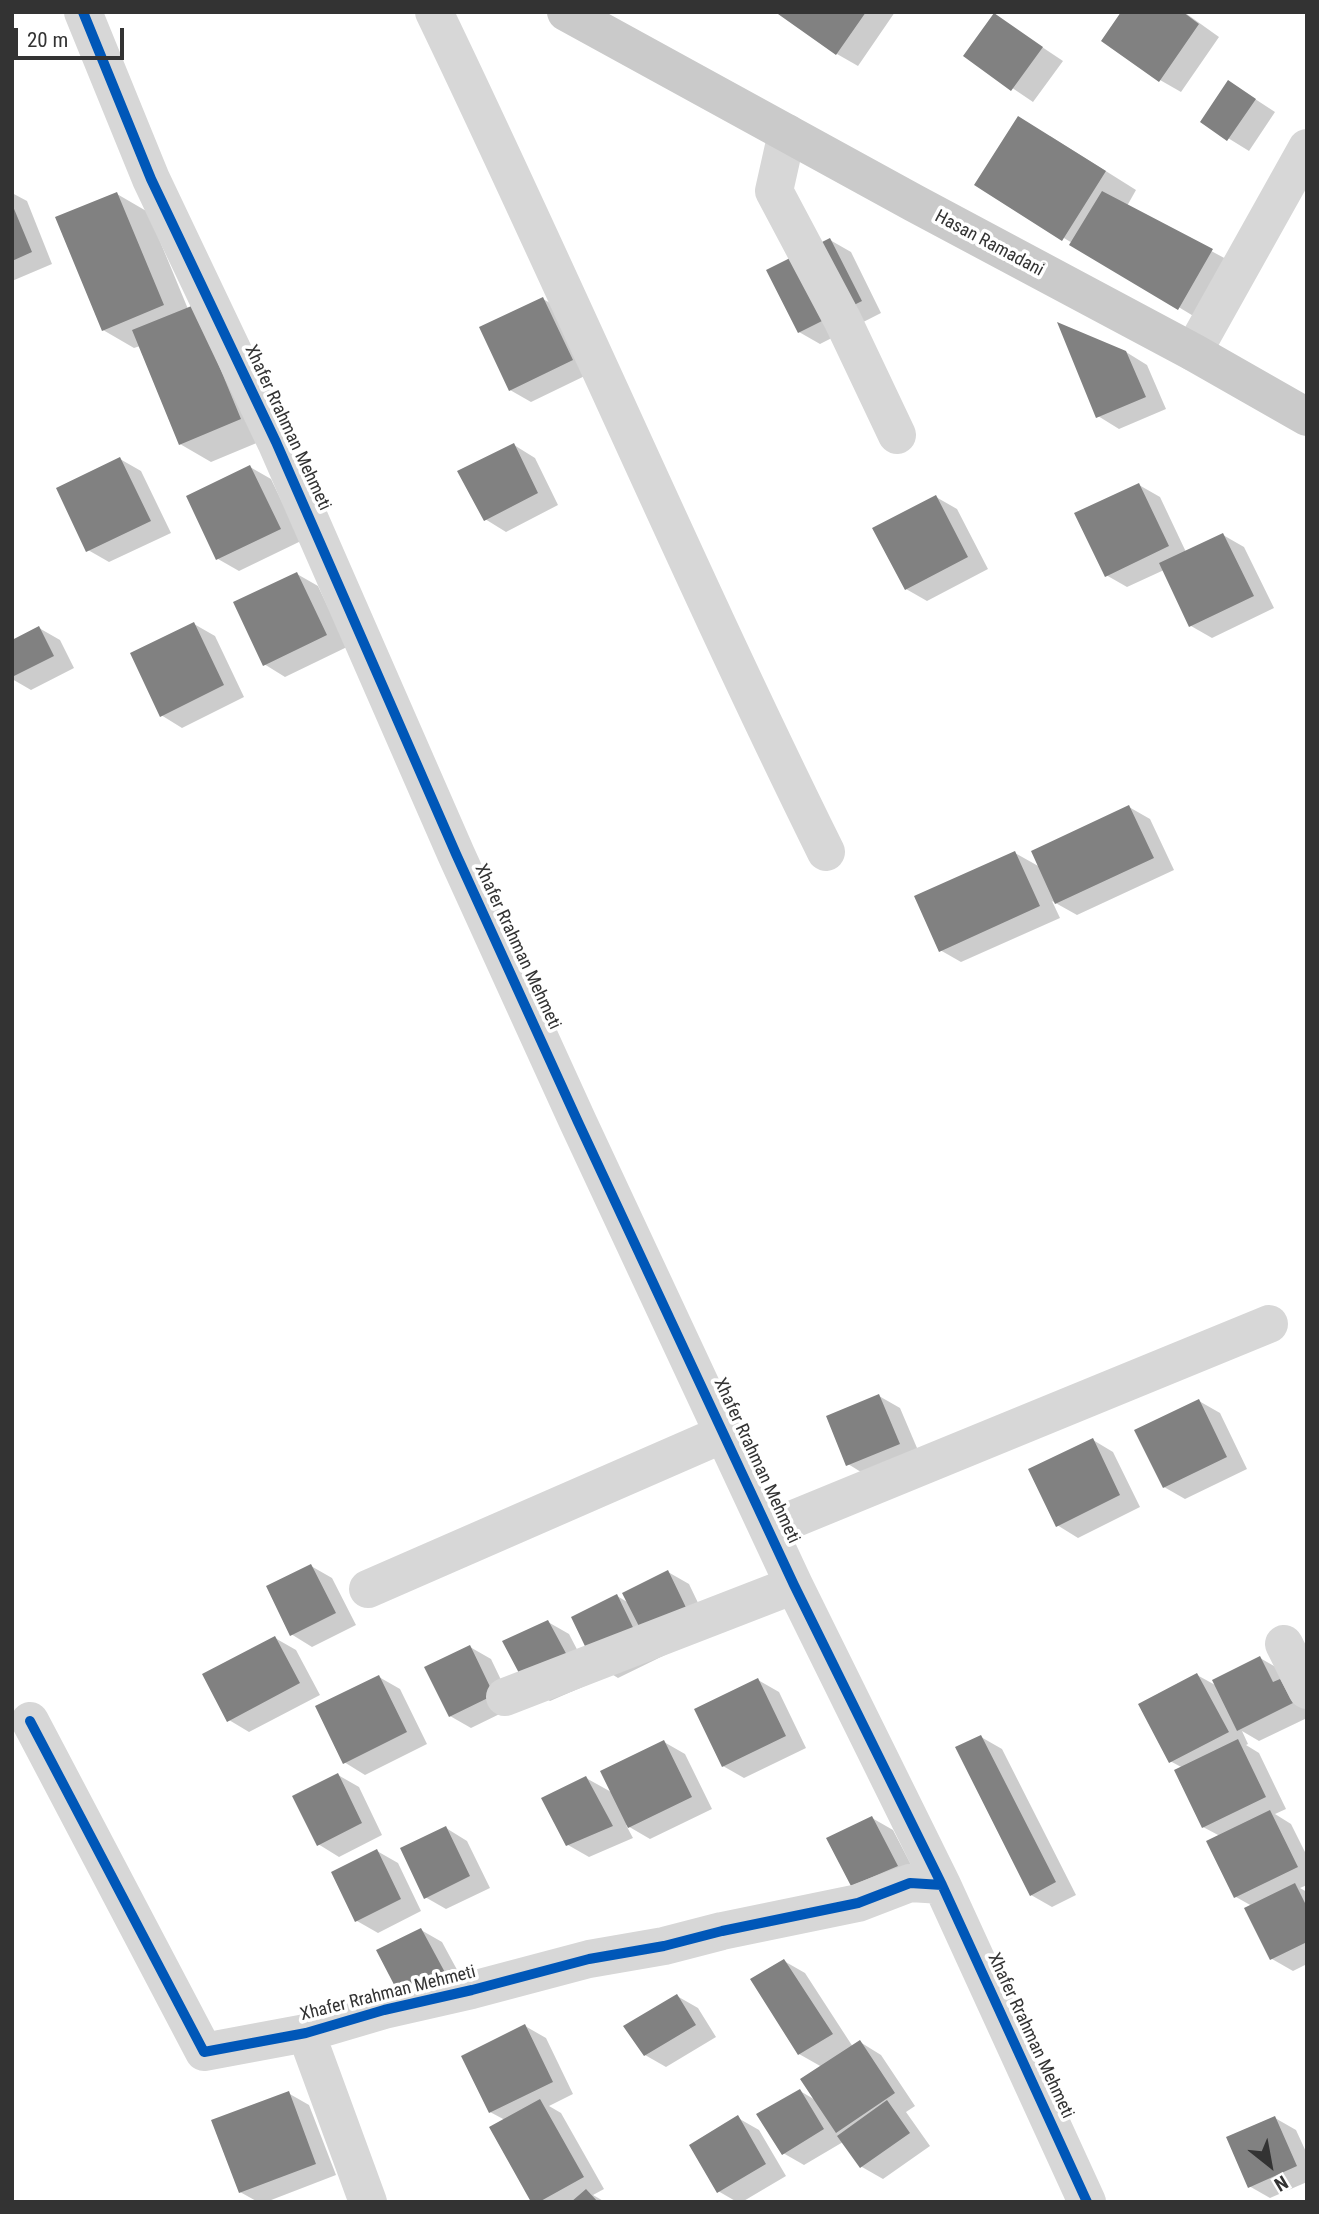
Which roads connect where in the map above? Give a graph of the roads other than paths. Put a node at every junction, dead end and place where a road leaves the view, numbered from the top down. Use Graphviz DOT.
graph roads {
  1 [pos="83,12"];
  2 [pos="434,12"];
  3 [pos="566,12"];
  4 [pos="787,133"];
  5 [pos="1307,148"];
  6 [pos="1193,352"];
  7 [pos="1307,417"];
  8 [pos="897,435"];
  9 [pos="826,852"];
  10 [pos="1269,1324"];
  11 [pos="723,1434"];
  12 [pos="769,1529"];
  13 [pos="794,1585"];
  14 [pos="368,1589"];
  15 [pos="1284,1644"];
  16 [pos="1307,1690"];
  17 [pos="505,1697"];
  18 [pos="30,1721"];
  19 [pos="942,1885"];
  20 [pos="306,2033"];
  21 [pos="368,2202"];
  22 [pos="1087,2202"];
  1 -- 11 [label="street, Xhafer Rrahman Mehmeti"];
  2 -- 9 [label="street"];
  3 -- 4 [label="main road, Hasan Ramadani"];
  4 -- 6 [label="main road, Hasan Ramadani"];
  4 -- 8 [label="street"];
  5 -- 6 [label="street"];
  6 -- 7 [label="main road, Hasan Ramadani"];
  10 -- 12 [label="street"];
  11 -- 12 [label="street, Xhafer Rrahman Mehmeti"];
  11 -- 14 [label="street"];
  12 -- 13 [label="street, Xhafer Rrahman Mehmeti"];
  13 -- 17 [label="street"];
  13 -- 19 [label="street, Xhafer Rrahman Mehmeti"];
  15 -- 16 [label="street"];
  18 -- 20 [label="street, Xhafer Rrahman Mehmeti"];
  19 -- 20 [label="street, Xhafer Rrahman Mehmeti"];
  19 -- 22 [label="street, Xhafer Rrahman Mehmeti"];
  20 -- 21 [label="street"];
}
